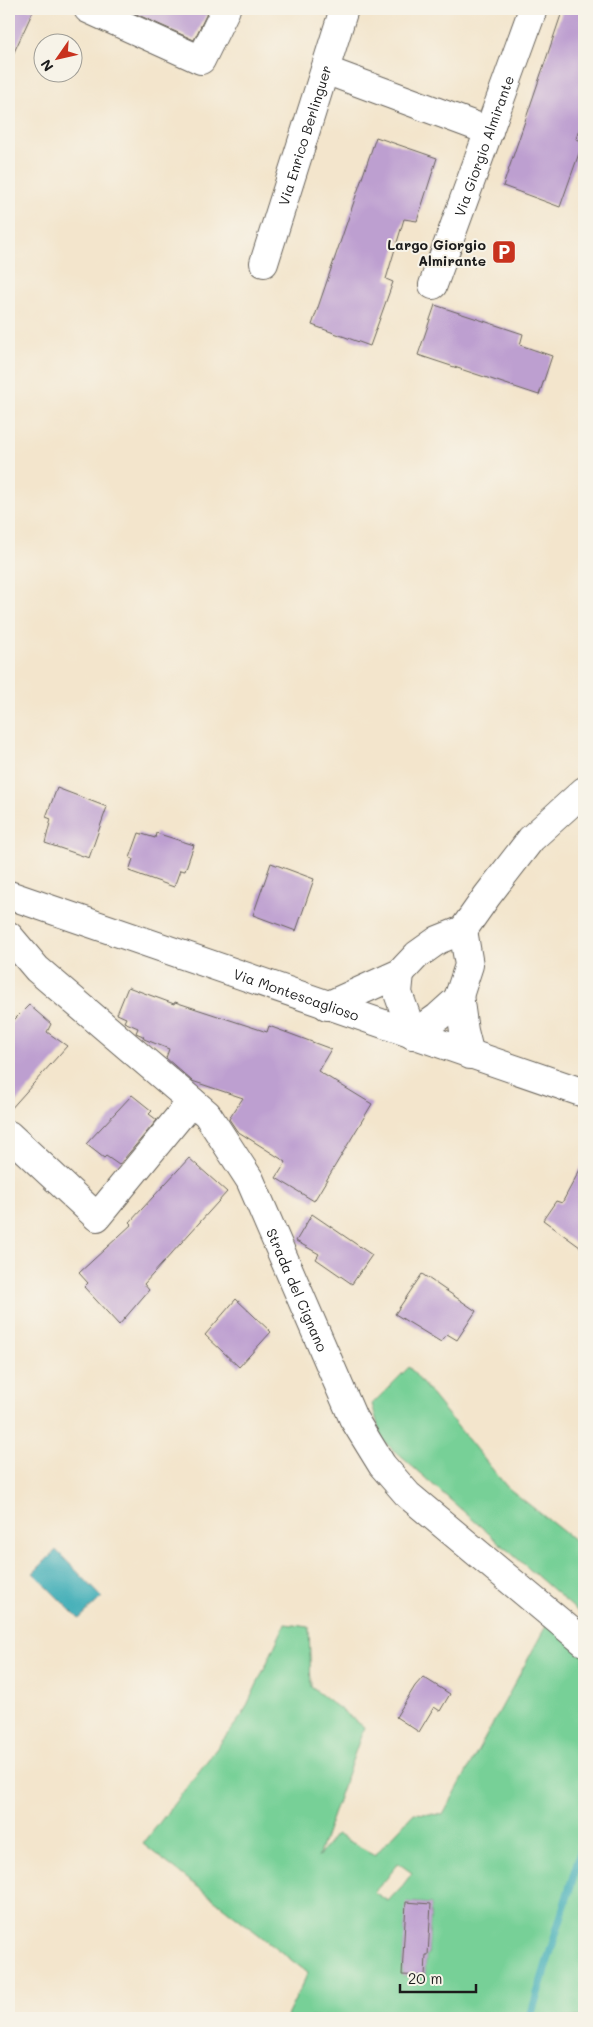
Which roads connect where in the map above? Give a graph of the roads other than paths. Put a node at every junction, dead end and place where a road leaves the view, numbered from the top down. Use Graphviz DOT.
graph roads {
  1 [pos="88,9"];
  2 [pos="226,9"];
  3 [pos="344,9"];
  4 [pos="533,9"];
  5 [pos="325,70"];
  6 [pos="489,130"];
  7 [pos="264,262"];
  8 [pos="434,285"];
  9 [pos="584,791"];
  10 [pos="9,895"];
  11 [pos="464,930"];
  12 [pos="9,936"];
  13 [pos="400,973"];
  14 [pos="459,995"];
  15 [pos="327,1006"];
  16 [pos="413,1035"];
  17 [pos="470,1054"];
  18 [pos="584,1093"];
  19 [pos="192,1101"];
  20 [pos="9,1135"];
  21 [pos="584,1641"];
  1 -- 2 [label="street"];
  3 -- 5 [label="street, Via Enrico Berlinguer"];
  4 -- 6 [label="street, Via Giorgio Almirante"];
  5 -- 6 [label="street"];
  5 -- 7 [label="street, Via Enrico Berlinguer"];
  6 -- 8 [label="street, Via Giorgio Almirante"];
  9 -- 11 [label="street"];
  10 -- 15 [label="street, Via Montescaglioso"];
  11 -- 13 [label="street"];
  11 -- 14 [label="street"];
  12 -- 19 [label="street, Strada del Cignano"];
  13 -- 15 [label="street"];
  13 -- 16 [label="street"];
  14 -- 16 [label="street"];
  14 -- 17 [label="street"];
  15 -- 16 [label="street, Via Montescaglioso"];
  16 -- 17 [label="street, Via Montescaglioso"];
  17 -- 18 [label="street, Via Montescaglioso"];
  19 -- 20 [label="street"];
  19 -- 21 [label="street, Strada del Cignano"];
}
